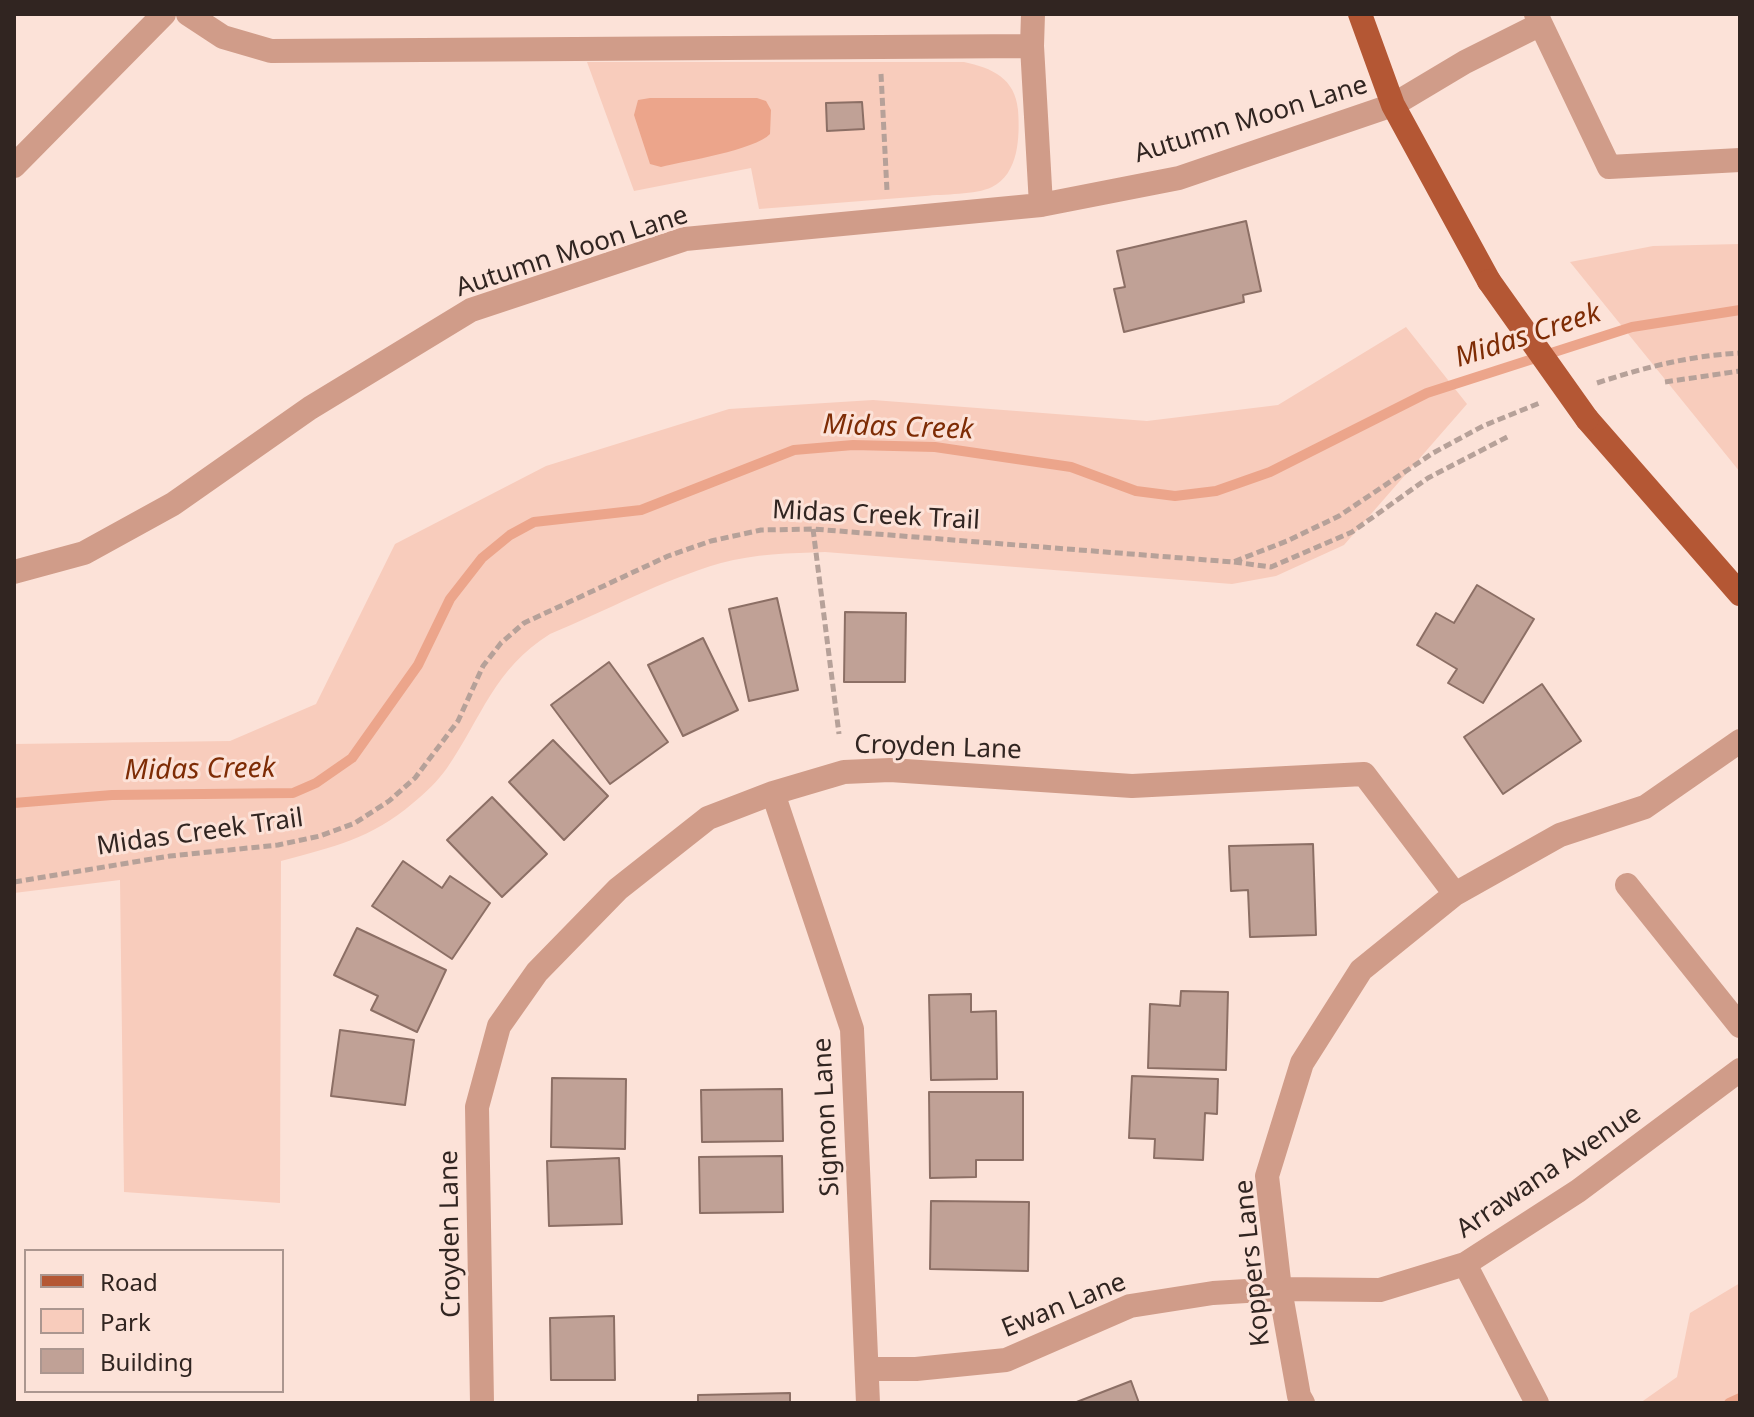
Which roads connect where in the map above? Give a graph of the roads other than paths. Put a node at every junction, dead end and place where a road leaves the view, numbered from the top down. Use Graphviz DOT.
graph roads {
  1 [pos="164,14"];
  2 [pos="188,14"];
  3 [pos="1033,14"];
  4 [pos="1360,14"];
  5 [pos="1538,20"];
  6 [pos="1032,46"];
  7 [pos="1393,105"];
  8 [pos="1740,160"];
  9 [pos="14,166"];
  10 [pos="1041,205"];
  11 [pos="14,572"];
  12 [pos="1740,594"];
  13 [pos="1740,741"];
  14 [pos="773,793"];
  15 [pos="1627,885"];
  16 [pos="1455,894"];
  17 [pos="1740,1026"];
  18 [pos="1740,1070"];
  19 [pos="1465,1264"];
  20 [pos="1280,1289"];
  21 [pos="868,1369"];
  22 [pos="482,1403"];
  23 [pos="868,1403"];
  24 [pos="1303,1403"];
  25 [pos="1537,1403"];
  1 -- 9 [label="street"];
  2 -- 6 [label="street"];
  3 -- 6 [label="street"];
  4 -- 7 [label="main road"];
  5 -- 7 [label="street, Autumn Moon Lane"];
  5 -- 8 [label="street"];
  6 -- 10 [label="street"];
  7 -- 10 [label="street, Autumn Moon Lane"];
  7 -- 12 [label="main road, bridge"];
  10 -- 11 [label="street, Autumn Moon Lane"];
  13 -- 16 [label="street, Koppers Lane"];
  14 -- 16 [label="street, Croyden Lane"];
  14 -- 21 [label="street, Sigmon Lane"];
  14 -- 22 [label="street, Croyden Lane"];
  15 -- 17 [label="street"];
  16 -- 20 [label="street, Koppers Lane"];
  18 -- 19 [label="street, Arrawana Avenue"];
  19 -- 20 [label="street, Arrawana Avenue"];
  19 -- 25 [label="street"];
  20 -- 21 [label="street, Ewan Lane"];
  20 -- 24 [label="street, Koppers Lane"];
  21 -- 23 [label="street, Sigmon Lane"];
}
